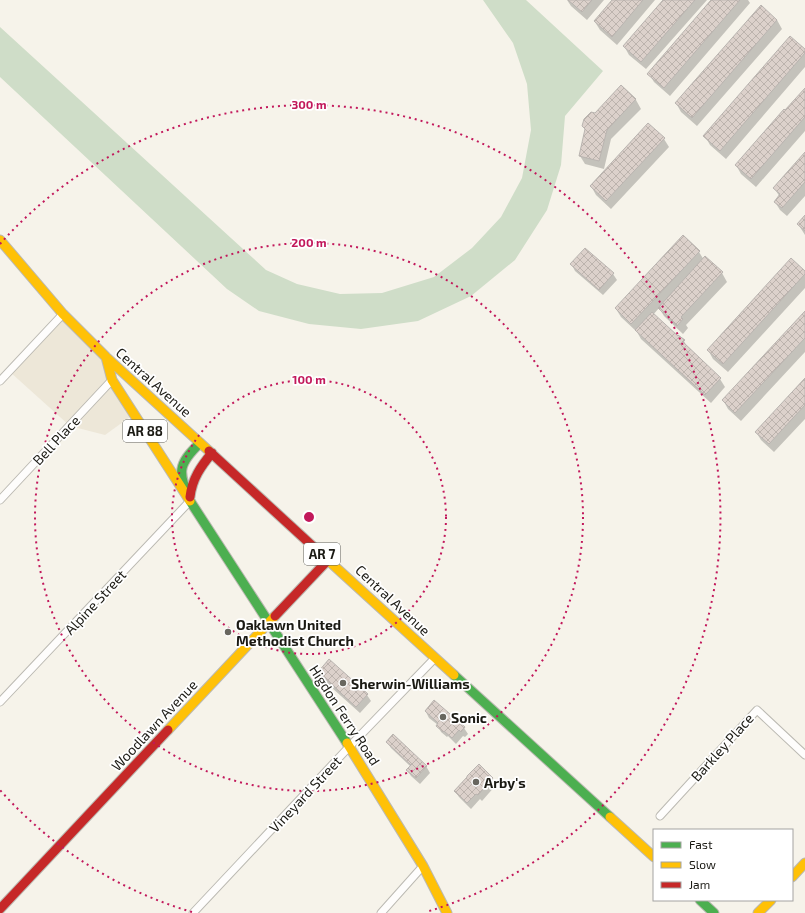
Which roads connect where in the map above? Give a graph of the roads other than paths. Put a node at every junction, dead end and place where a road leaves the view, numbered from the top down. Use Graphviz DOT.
graph roads {
  1 [pos="0,240"];
  2 [pos="63,314"];
  3 [pos="106,358"];
  4 [pos="112,380"];
  5 [pos="0,381"];
  6 [pos="200,443"];
  7 [pos="212,454"];
  8 [pos="0,500"];
  9 [pos="190,501"];
  10 [pos="328,560"];
  11 [pos="268,623"];
  12 [pos="435,658"];
  13 [pos="0,702"];
  14 [pos="349,747"];
  15 [pos="805,755"];
  16 [pos="660,816"];
  17 [pos="653,856"];
  18 [pos="805,863"];
  19 [pos="423,866"];
  20 [pos="793,876"];
  21 [pos="701,901"];
  22 [pos="770,901"];
  23 [pos="0,910"];
  24 [pos="193,913"];
  25 [pos="381,913"];
  26 [pos="447,913"];
  27 [pos="714,913"];
  28 [pos="758,913"];
  1 -- 2 [label="main road, Central Avenue / AR 7"];
  2 -- 3 [label="main road, Central Avenue / AR 7"];
  2 -- 5 [label="street"];
  3 -- 4 [label="main road, AR 88"];
  3 -- 6 [label="main road, Central Avenue / AR 7"];
  4 -- 8 [label="street, Bell Place"];
  4 -- 9 [label="main road, AR 88"];
  6 -- 7 [label="main road, Central Avenue / AR 7"];
  6 -- 9 [label="main road"];
  7 -- 9 [label="main road"];
  7 -- 10 [label="main road, Central Avenue / AR 7"];
  9 -- 11 [label="main road, Higdon Ferry Road / AR 88"];
  9 -- 13 [label="street, Alpine Street"];
  10 -- 11 [label="main road, Woodlawn Avenue"];
  10 -- 12 [label="main road, Central Avenue / AR 7"];
  11 -- 14 [label="main road, Higdon Ferry Road / AR 88"];
  11 -- 23 [label="main road, Woodlawn Avenue"];
  12 -- 14 [label="street, Vineyard Street"];
  12 -- 17 [label="main road, Central Avenue / AR 7"];
  14 -- 19 [label="main road, Higdon Ferry Road / AR 88"];
  14 -- 24 [label="street, Vineyard Street"];
  15 -- 16 [label="street, Barkley Place"];
  18 -- 20 [label="main road"];
  19 -- 25 [label="street"];
  19 -- 26 [label="main road, Higdon Ferry Road / AR 88"];
  21 -- 27 [label="main road"];
  22 -- 28 [label="main road"];
}
